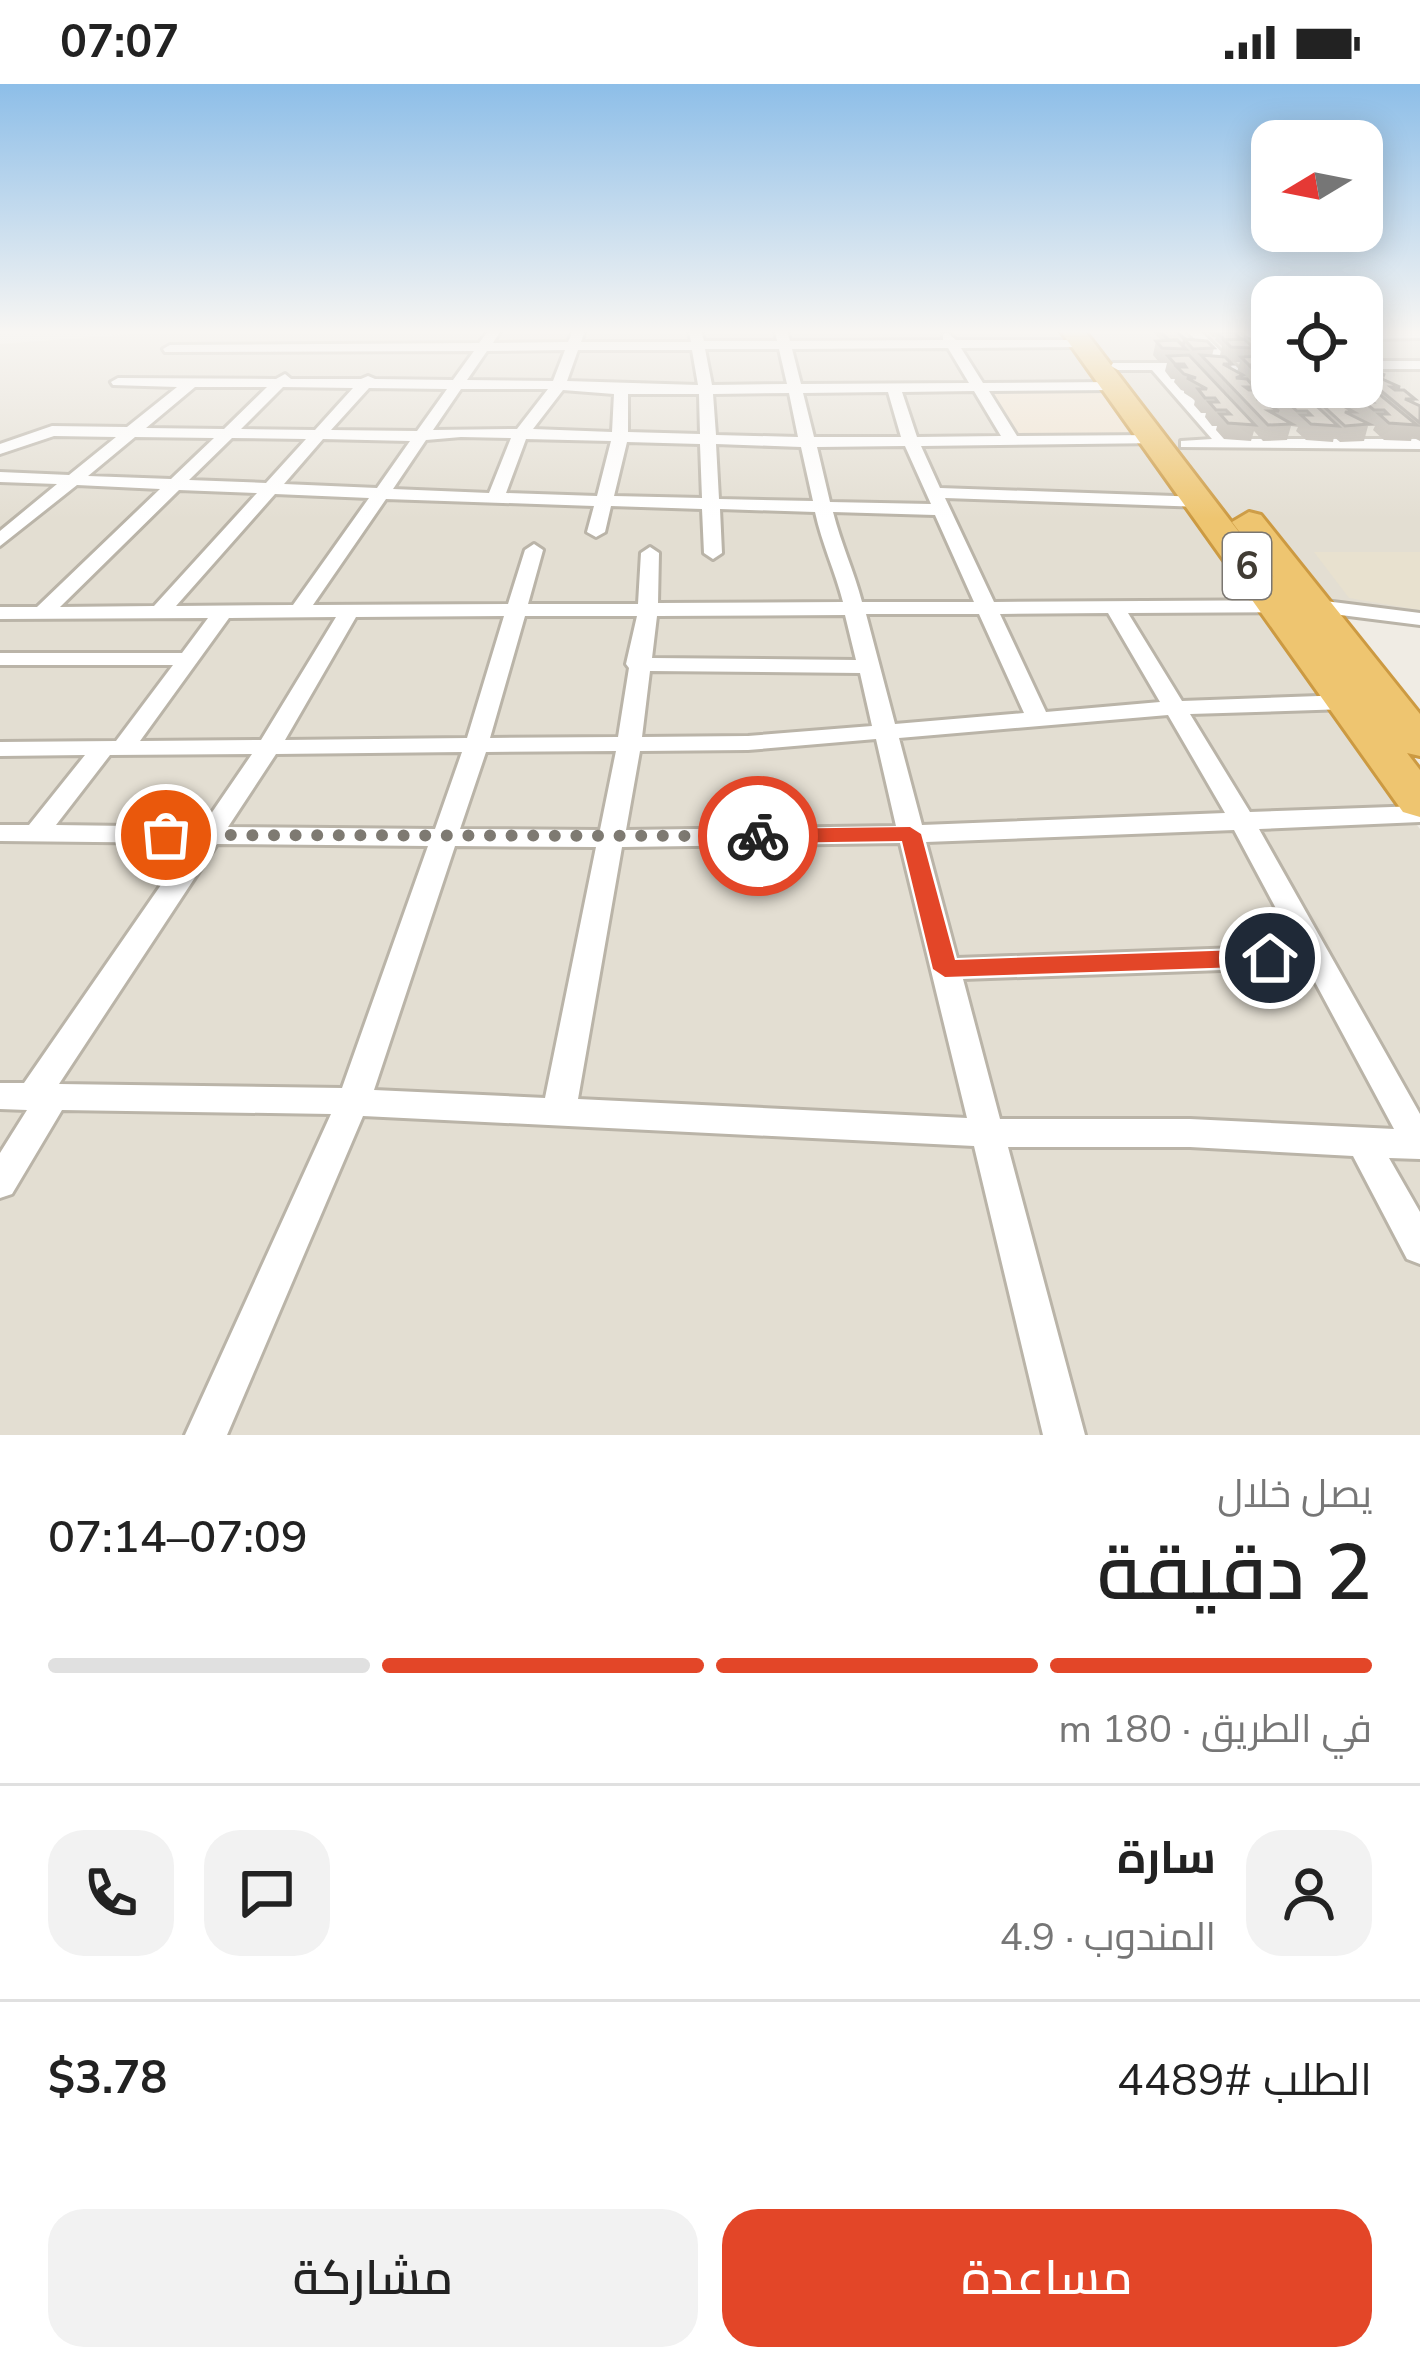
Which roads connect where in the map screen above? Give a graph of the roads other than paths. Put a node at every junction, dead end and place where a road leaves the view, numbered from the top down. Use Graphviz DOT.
graph roads {
  1 [pos="178,393"];
  2 [pos="271,393"];
  3 [pos="356,393"];
  4 [pos="451,393"];
  5 [pos="554,393"];
  6 [pos="621,393"];
  7 [pos="706,393"];
  8 [pos="797,393"];
  9 [pos="896,393"];
  10 [pos="983,393"];
  11 [pos="1140,393"];
  12 [pos="1140,393"];
  13 [pos="1291,428"];
  14 [pos="1356,430"];
  15 [pos="131,432"];
  16 [pos="229,434"];
  17 [pos="318,435"];
  18 [pos="421,436"];
  19 [pos="519,437"];
  20 [pos="620,438"];
  21 [pos="708,440"];
  22 [pos="910,440"];
  23 [pos="807,442"];
  24 [pos="1012,442"];
  25 [pos="1306,444"];
  26 [pos="1372,444"];
  27 [pos="1420,444"];
  28 [pos="1185,446"];
  29 [pos="0,449"];
  30 [pos="0,477"];
  31 [pos="73,480"];
  32 [pos="171,484"];
  33 [pos="273,489"];
  34 [pos="377,494"];
  35 [pos="495,498"];
  36 [pos="604,501"];
  37 [pos="938,501"];
  38 [pos="1203,502"];
  39 [pos="711,505"];
  40 [pos="824,509"];
  41 [pos="596,532"];
  42 [pos="0,540"];
  43 [pos="534,550"];
  44 [pos="713,553"];
  45 [pos="650,554"];
  46 [pos="1114,605"];
  47 [pos="985,606"];
  48 [pos="1317,606"];
  49 [pos="1275,607"];
  50 [pos="853,608"];
  51 [pos="517,609"];
  52 [pos="648,609"];
  53 [pos="224,610"];
  54 [pos="300,610"];
  55 [pos="350,610"];
  56 [pos="43,612"];
  57 [pos="0,613"];
  58 [pos="157,614"];
  59 [pos="1420,619"];
  60 [pos="0,659"];
  61 [pos="188,659"];
  62 [pos="638,664"];
  63 [pos="868,667"];
  64 [pos="1347,702"];
  65 [pos="1172,708"];
  66 [pos="1038,720"];
  67 [pos="885,735"];
  68 [pos="1420,743"];
  69 [pos="628,744"];
  70 [pos="476,746"];
  71 [pos="113,748"];
  72 [pos="268,748"];
  73 [pos="0,749"];
  74 [pos="1420,802"];
  75 [pos="1420,814"];
  76 [pos="1241,819"];
  77 [pos="0,832"];
  78 [pos="36,833"];
  79 [pos="910,834"];
  80 [pos="210,835"];
  81 [pos="444,838"];
  82 [pos="610,839"];
  83 [pos="1316,956"];
  84 [pos="945,969"];
  85 [pos="28,1096"];
  86 [pos="352,1102"];
  87 [pos="559,1112"];
  88 [pos="987,1132"];
  89 [pos="1362,1141"];
  90 [pos="1420,1145"];
  91 [pos="0,1184"];
  92 [pos="1420,1247"];
  93 [pos="206,1435"];
  94 [pos="1064,1435"];
  1 -- 15 [label="street"];
  2 -- 16 [label="street"];
  3 -- 17 [label="street"];
  4 -- 18 [label="street"];
  5 -- 19 [label="street"];
  6 -- 20 [label="street"];
  7 -- 21 [label="street"];
  8 -- 23 [label="street"];
  9 -- 22 [label="street"];
  10 -- 24 [label="street"];
  11 -- 28 [label="highway, 6"];
  12 -- 28 [label="street"];
  13 -- 25 [label="street"];
  14 -- 26 [label="street"];
  15 -- 16 [label="street"];
  15 -- 29 [label="street"];
  15 -- 31 [label="street"];
  16 -- 17 [label="street"];
  16 -- 32 [label="street"];
  17 -- 18 [label="street"];
  17 -- 33 [label="street"];
  18 -- 19 [label="street"];
  18 -- 34 [label="street"];
  19 -- 20 [label="street"];
  19 -- 35 [label="street"];
  20 -- 21 [label="street"];
  20 -- 36 [label="street"];
  21 -- 23 [label="street"];
  21 -- 39 [label="street"];
  22 -- 23 [label="street"];
  22 -- 24 [label="street"];
  22 -- 37 [label="street"];
  23 -- 40 [label="street"];
  24 -- 28 [label="street"];
  25 -- 26 [label="street"];
  25 -- 28 [label="street"];
  26 -- 27 [label="street"];
  28 -- 38 [label="highway, 6"];
  28 -- 48 [label="highway, 6"];
  30 -- 31 [label="street"];
  31 -- 32 [label="street"];
  31 -- 42 [label="street"];
  32 -- 33 [label="street"];
  32 -- 56 [label="street"];
  33 -- 34 [label="street"];
  33 -- 58 [label="street"];
  34 -- 35 [label="street"];
  34 -- 54 [label="street"];
  35 -- 36 [label="street"];
  36 -- 39 [label="street"];
  36 -- 41 [label="street"];
  37 -- 38 [label="street"];
  37 -- 40 [label="street"];
  37 -- 47 [label="street"];
  38 -- 49 [label="highway, 6"];
  39 -- 40 [label="street"];
  39 -- 44 [label="street"];
  40 -- 50 [label="street"];
  43 -- 51 [label="street"];
  45 -- 52 [label="street"];
  46 -- 47 [label="street"];
  46 -- 49 [label="street"];
  46 -- 65 [label="street"];
  47 -- 50 [label="street"];
  47 -- 66 [label="street"];
  48 -- 49 [label="street"];
  48 -- 59 [label="street"];
  48 -- 68 [label="highway, 6"];
  49 -- 64 [label="highway, 6"];
  50 -- 52 [label="street"];
  50 -- 63 [label="street"];
  51 -- 52 [label="street"];
  51 -- 55 [label="street"];
  51 -- 70 [label="street"];
  52 -- 62 [label="street"];
  53 -- 54 [label="street"];
  53 -- 58 [label="street"];
  53 -- 61 [label="street"];
  54 -- 55 [label="street"];
  55 -- 72 [label="street"];
  56 -- 57 [label="street"];
  56 -- 58 [label="street"];
  60 -- 61 [label="street"];
  61 -- 71 [label="street"];
  62 -- 63 [label="street"];
  62 -- 69 [label="street"];
  63 -- 67 [label="street"];
  64 -- 65 [label="street"];
  64 -- 74 [label="highway, 6"];
  65 -- 66 [label="street"];
  65 -- 76 [label="street"];
  66 -- 67 [label="street"];
  67 -- 69 [label="street"];
  67 -- 79 [label="street"];
  69 -- 70 [label="street"];
  69 -- 82 [label="street"];
  70 -- 72 [label="street"];
  70 -- 81 [label="street"];
  71 -- 72 [label="street"];
  71 -- 73 [label="street"];
  71 -- 78 [label="street"];
  72 -- 80 [label="street"];
  75 -- 76 [label="street"];
  76 -- 79 [label="street"];
  76 -- 83 [label="street"];
  77 -- 78 [label="street"];
  78 -- 80 [label="street"];
  79 -- 82 [label="street"];
  79 -- 84 [label="street"];
  80 -- 81 [label="street"];
  80 -- 85 [label="street"];
  81 -- 82 [label="street"];
  81 -- 86 [label="street"];
  82 -- 87 [label="street"];
  83 -- 84 [label="street"];
  83 -- 90 [label="street"];
  84 -- 88 [label="street"];
  85 -- 86 [label="street"];
  85 -- 91 [label="street"];
  86 -- 87 [label="street"];
  86 -- 93 [label="street"];
  87 -- 88 [label="street"];
  88 -- 89 [label="street"];
  88 -- 94 [label="street"];
  89 -- 90 [label="street"];
  89 -- 92 [label="street"];
}
